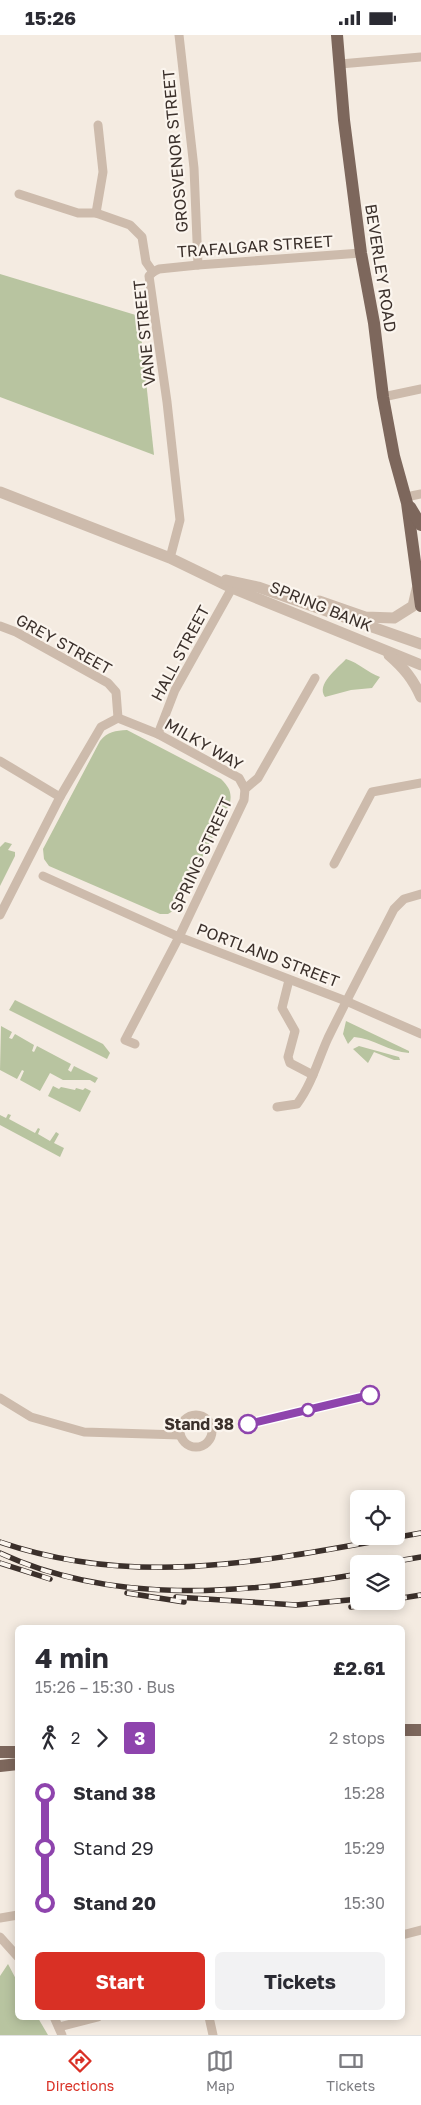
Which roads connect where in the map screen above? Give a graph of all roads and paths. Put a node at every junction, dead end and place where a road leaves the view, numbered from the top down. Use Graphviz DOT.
graph roads {
  1 [pos="178,35"];
  2 [pos="337,35"];
  3 [pos="421,57"];
  4 [pos="340,64"];
  5 [pos="98,125"];
  6 [pos="19,194"];
  7 [pos="96,213"];
  8 [pos="361,253"];
  9 [pos="198,265"];
  10 [pos="152,272"];
  11 [pos="421,389"];
  12 [pos="384,397"];
  13 [pos="0,492"];
  14 [pos="421,494"];
  15 [pos="407,500"];
  16 [pos="421,525"];
  17 [pos="170,559"];
  18 [pos="232,585"];
  19 [pos="418,587"];
  20 [pos="421,606"];
  21 [pos="0,626"];
  22 [pos="421,645"];
  23 [pos="383,649"];
  24 [pos="421,665"];
  25 [pos="315,679"];
  26 [pos="421,697"];
  27 [pos="118,718"];
  28 [pos="158,734"];
  29 [pos="0,761"];
  30 [pos="421,783"];
  31 [pos="245,789"];
  32 [pos="60,797"];
  33 [pos="334,864"];
  34 [pos="43,876"];
  35 [pos="421,894"];
  36 [pos="0,915"];
  37 [pos="179,937"];
  38 [pos="289,980"];
  39 [pos="346,1001"];
  40 [pos="421,1034"];
  41 [pos="135,1044"];
  42 [pos="313,1075"];
  43 [pos="276,1107"];
  44 [pos="0,1398"];
  45 [pos="180,1435"];
  46 [pos="405,1730"];
  47 [pos="421,1730"];
  48 [pos="0,1752"];
  49 [pos="15,1752"];
  50 [pos="15,1764"];
  51 [pos="0,1766"];
  52 [pos="15,1916"];
  53 [pos="0,1918"];
  54 [pos="421,1930"];
  55 [pos="405,1934"];
  56 [pos="0,1937"];
  57 [pos="15,1954"];
  58 [pos="90,2020"];
  59 [pos="210,2020"];
  60 [pos="61,2031"];
  61 [pos="213,2035"];
  1 -- 9 [label="street, GROSVENOR STREET"];
  2 -- 4 [label="main road, BEVERLEY ROAD"];
  3 -- 4 [label="street"];
  4 -- 8 [label="main road, BEVERLEY ROAD"];
  5 -- 7 [label="street"];
  6 -- 7 [label="street, VANE STREET"];
  7 -- 10 [label="street, VANE STREET"];
  8 -- 9 [label="street, TRAFALGAR STREET"];
  8 -- 12 [label="main road, BEVERLEY ROAD"];
  9 -- 10 [label="street, TRAFALGAR STREET"];
  10 -- 17 [label="street, VANE STREET"];
  11 -- 12 [label="street"];
  12 -- 15 [label="main road, BEVERLEY ROAD"];
  13 -- 17 [label="street, SPRING BANK"];
  14 -- 15 [label="street"];
  15 -- 16 [label="main road, BEVERLEY ROAD"];
  15 -- 19 [label="main road, BEVERLEY ROAD"];
  17 -- 18 [label="street, SPRING BANK"];
  18 -- 19 [label="street"];
  18 -- 22 [label="street, SPRING BANK"];
  18 -- 23 [label="street, SPRING BANK"];
  18 -- 28 [label="street, HALL STREET"];
  19 -- 20 [label="main road, BEVERLEY ROAD"];
  21 -- 27 [label="street, GREY STREET"];
  23 -- 24 [label="street, SPRING BANK"];
  23 -- 26 [label="street"];
  25 -- 31 [label="street, SPRING STREET"];
  27 -- 28 [label="street, MILKY WAY"];
  27 -- 32 [label="street"];
  28 -- 31 [label="street, MILKY WAY"];
  29 -- 32 [label="street"];
  30 -- 33 [label="street"];
  31 -- 37 [label="street, SPRING STREET"];
  32 -- 36 [label="street"];
  34 -- 37 [label="street, PORTLAND STREET"];
  35 -- 39 [label="street"];
  37 -- 38 [label="street, PORTLAND STREET"];
  37 -- 41 [label="street, SPRING STREET"];
  38 -- 39 [label="street, PORTLAND STREET"];
  38 -- 42 [label="street"];
  39 -- 40 [label="street, PORTLAND STREET"];
  39 -- 42 [label="street"];
  42 -- 43 [label="street"];
  44 -- 45 [label="street"];
  46 -- 47 [label="main road"];
  48 -- 49 [label="main road"];
  50 -- 51 [label="main road"];
  52 -- 53 [label="street"];
  54 -- 55 [label="street"];
  56 -- 57 [label="street"];
  58 -- 60 [label="street"];
  59 -- 61 [label="street"];
}
